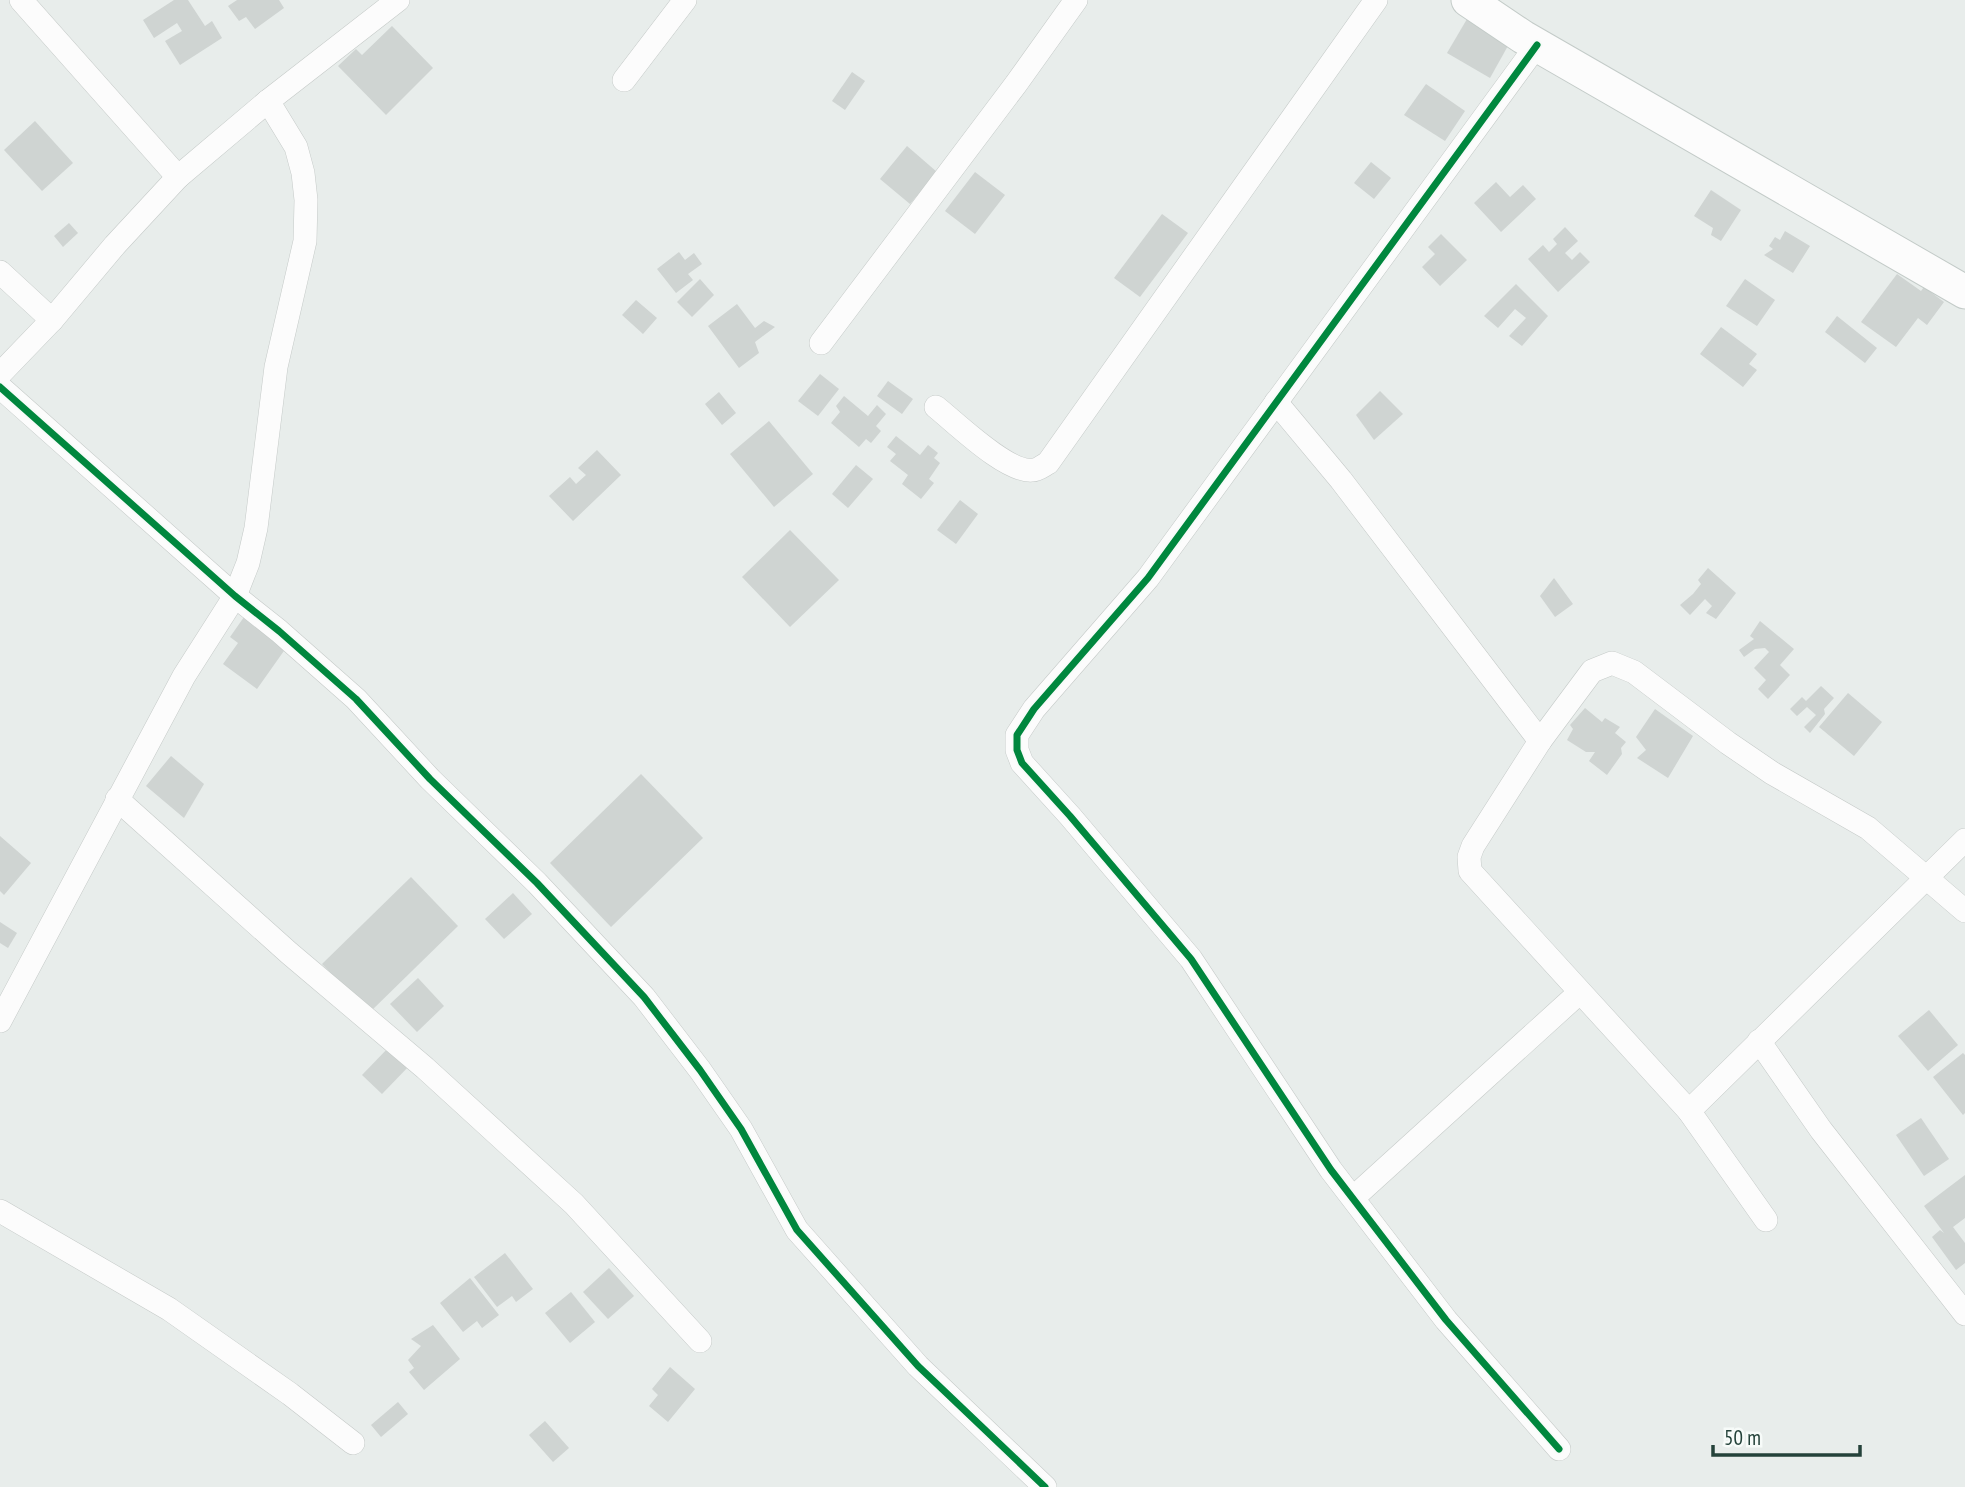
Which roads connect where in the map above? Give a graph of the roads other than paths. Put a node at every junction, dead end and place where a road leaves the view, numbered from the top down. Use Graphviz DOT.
graph roads {
  1 [pos="21,0"];
  2 [pos="398,0"];
  3 [pos="685,0"];
  4 [pos="1076,0"];
  5 [pos="1376,0"];
  6 [pos="1468,0"];
  7 [pos="371,8"];
  8 [pos="1537,45"];
  9 [pos="624,80"];
  10 [pos="268,101"];
  11 [pos="177,177"];
  12 [pos="0,272"];
  13 [pos="1964,288"];
  14 [pos="51,320"];
  15 [pos="821,343"];
  16 [pos="0,374"];
  17 [pos="0,387"];
  18 [pos="1276,402"];
  19 [pos="936,407"];
  20 [pos="235,596"];
  21 [pos="1540,741"];
  22 [pos="117,799"];
  23 [pos="1965,840"];
  24 [pos="1928,878"];
  25 [pos="1965,911"];
  26 [pos="1579,993"];
  27 [pos="0,1021"];
  28 [pos="1759,1041"];
  29 [pos="1689,1111"];
  30 [pos="1353,1198"];
  31 [pos="0,1211"];
  32 [pos="1766,1220"];
  33 [pos="1965,1314"];
  34 [pos="700,1341"];
  35 [pos="353,1443"];
  36 [pos="1559,1449"];
  37 [pos="1045,1487"];
  1 -- 11 [label="street"];
  2 -- 7 [label="street"];
  3 -- 9 [label="street"];
  4 -- 15 [label="street"];
  5 -- 19 [label="street"];
  6 -- 8 [label="street"];
  7 -- 10 [label="street"];
  8 -- 13 [label="street"];
  8 -- 18 [label="street"];
  10 -- 11 [label="street"];
  10 -- 20 [label="street"];
  11 -- 14 [label="street"];
  12 -- 14 [label="street"];
  14 -- 16 [label="street"];
  17 -- 20 [label="street"];
  18 -- 21 [label="street"];
  18 -- 30 [label="street"];
  20 -- 22 [label="street"];
  20 -- 37 [label="street"];
  21 -- 24 [label="street"];
  21 -- 26 [label="street"];
  22 -- 27 [label="street"];
  22 -- 34 [label="street"];
  23 -- 24 [label="street"];
  24 -- 25 [label="street"];
  24 -- 28 [label="street"];
  26 -- 29 [label="street"];
  26 -- 30 [label="street"];
  28 -- 29 [label="street"];
  28 -- 33 [label="street"];
  29 -- 32 [label="street"];
  30 -- 36 [label="street"];
  31 -- 35 [label="street"];
}
